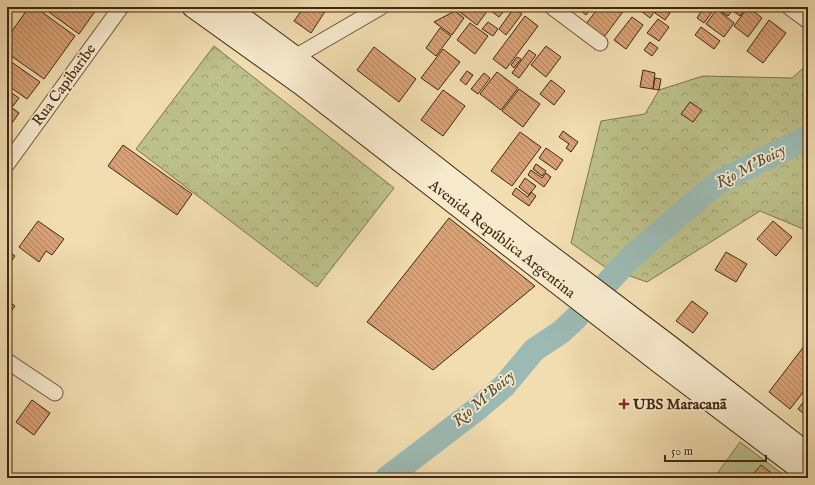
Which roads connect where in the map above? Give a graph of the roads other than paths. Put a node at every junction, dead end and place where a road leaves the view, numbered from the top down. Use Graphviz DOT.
graph roads {
  1 [pos="120,7"];
  2 [pos="193,7"];
  3 [pos="227,7"];
  4 [pos="381,7"];
  5 [pos="552,7"];
  6 [pos="789,7"];
  7 [pos="808,21"];
  8 [pos="600,43"];
  9 [pos="288,63"];
  10 [pos="7,164"];
  11 [pos="7,361"];
  12 [pos="54,393"];
  13 [pos="808,454"];
  14 [pos="808,475"];
  1 -- 10 [label="street, Rua Capibaribe"];
  2 -- 9 [label="main road, Avenida República Argentina"];
  3 -- 9 [label="main road, Avenida República Argentina"];
  4 -- 9 [label="street"];
  5 -- 8 [label="street"];
  6 -- 7 [label="street"];
  9 -- 13 [label="main road, Avenida República Argentina"];
  9 -- 14 [label="main road, Avenida República Argentina"];
  11 -- 12 [label="street"];
}
